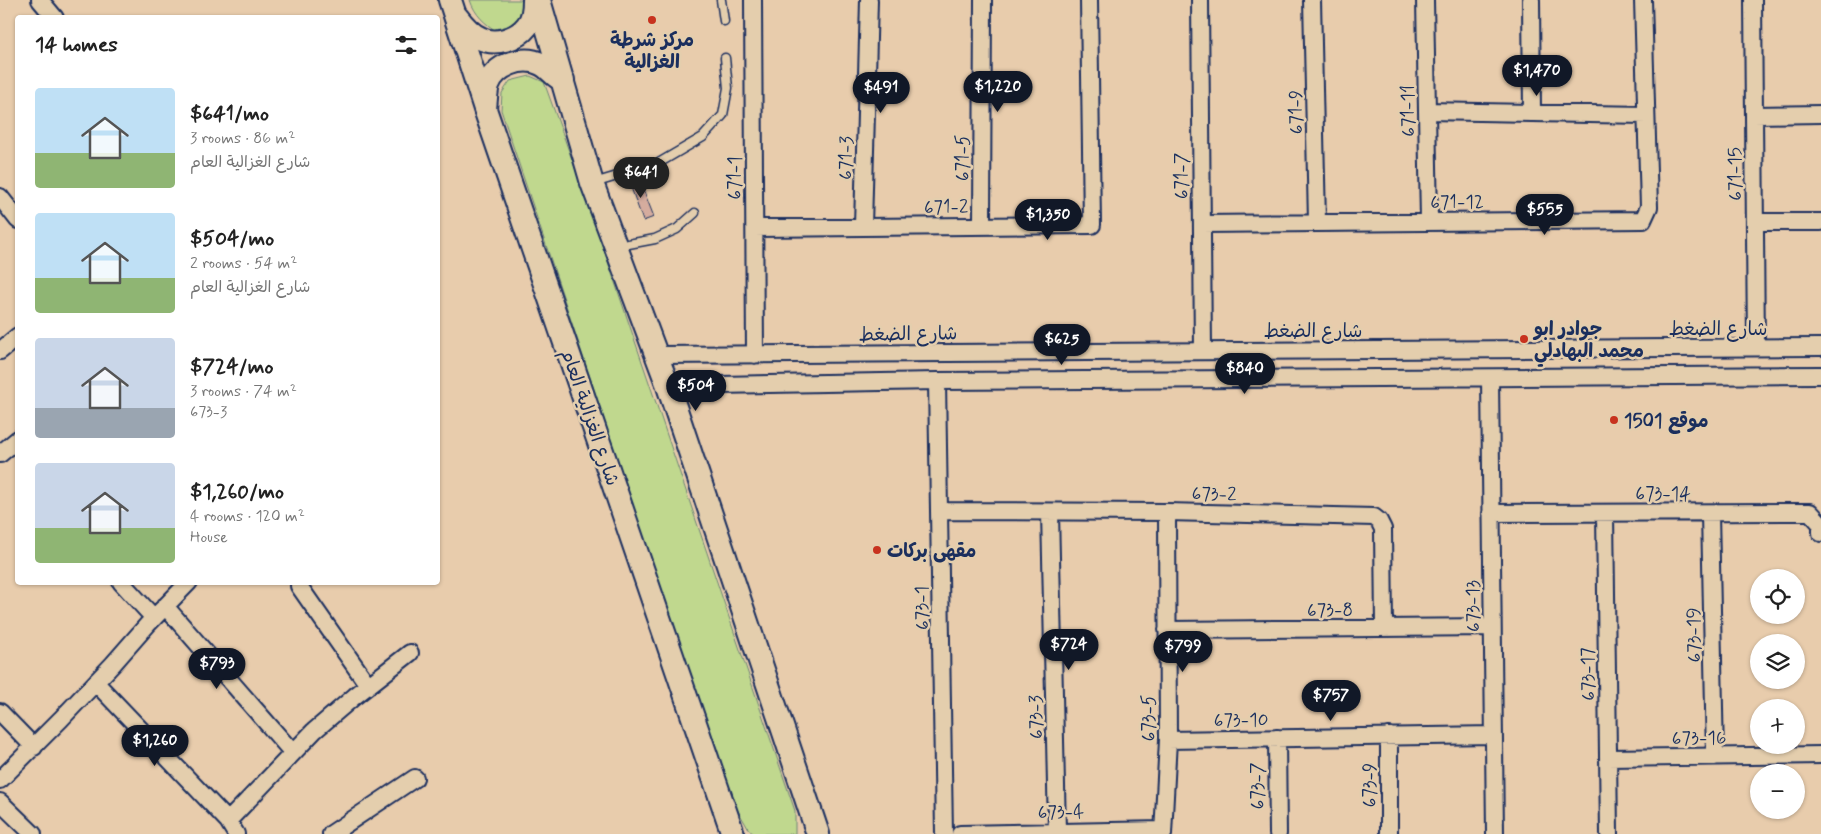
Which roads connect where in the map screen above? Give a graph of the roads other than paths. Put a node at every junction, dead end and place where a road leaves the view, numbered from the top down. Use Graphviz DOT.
graph roads {
  1 [pos="40,0"];
  2 [pos="534,0"];
  3 [pos="539,0"];
  4 [pos="721,0"];
  5 [pos="753,0"];
  6 [pos="869,0"];
  7 [pos="982,0"];
  8 [pos="1089,0"];
  9 [pos="1200,0"];
  10 [pos="1312,0"];
  11 [pos="1425,0"];
  12 [pos="1531,0"];
  13 [pos="1643,0"];
  14 [pos="1753,0"];
  15 [pos="452,7"];
  16 [pos="52,15"];
  17 [pos="724,21"];
  18 [pos="725,58"];
  19 [pos="563,80"];
  20 [pos="485,109"];
  21 [pos="1427,111"];
  22 [pos="1532,113"];
  23 [pos="1821,114"];
  24 [pos="1646,115"];
  25 [pos="1754,115"];
  26 [pos="592,183"];
  27 [pos="0,197"];
  28 [pos="695,213"];
  29 [pos="15,216"];
  30 [pos="1429,221"];
  31 [pos="1317,222"];
  32 [pos="1755,222"];
  33 [pos="1821,222"];
  34 [pos="1202,224"];
  35 [pos="982,225"];
  36 [pos="863,226"];
  37 [pos="755,228"];
  38 [pos="616,246"];
  39 [pos="1756,347"];
  40 [pos="1784,347"];
  41 [pos="1821,347"];
  42 [pos="1203,351"];
  43 [pos="1047,352"];
  44 [pos="656,355"];
  45 [pos="755,355"];
  46 [pos="1784,375"];
  47 [pos="1821,375"];
  48 [pos="1490,378"];
  49 [pos="1047,380"];
  50 [pos="937,381"];
  51 [pos="668,386"];
  52 [pos="939,511"];
  53 [pos="1050,512"];
  54 [pos="1167,512"];
  55 [pos="1491,513"];
  56 [pos="1605,513"];
  57 [pos="1710,513"];
  58 [pos="1821,533"];
  59 [pos="125,585"];
  60 [pos="186,585"];
  61 [pos="299,586"];
  62 [pos="160,612"];
  63 [pos="1492,627"];
  64 [pos="1384,628"];
  65 [pos="1167,630"];
  66 [pos="410,653"];
  67 [pos="96,683"];
  68 [pos="368,685"];
  69 [pos="0,712"];
  70 [pos="1494,735"];
  71 [pos="1389,736"];
  72 [pos="1277,738"];
  73 [pos="1168,740"];
  74 [pos="34,746"];
  75 [pos="293,753"];
  76 [pos="1821,755"];
  77 [pos="1715,757"];
  78 [pos="1608,758"];
  79 [pos="415,778"];
  80 [pos="0,780"];
  81 [pos="0,802"];
  82 [pos="810,808"];
  83 [pos="232,827"];
  84 [pos="1057,831"];
  85 [pos="1162,832"];
  86 [pos="34,834"];
  87 [pos="331,834"];
  88 [pos="733,834"];
  89 [pos="807,834"];
  90 [pos="818,834"];
  91 [pos="944,834"];
  92 [pos="960,834"];
  93 [pos="1278,834"];
  94 [pos="1389,834"];
  95 [pos="1495,834"];
  96 [pos="1608,834"];
  1 -- 16 [label="street"];
  2 -- 15 [label="main road"];
  3 -- 19 [label="main road"];
  4 -- 17 [label="lane"];
  5 -- 37 [label="street, 671-1"];
  6 -- 36 [label="street, 671-3"];
  7 -- 35 [label="street, 671-5"];
  8 -- 35 [label="street, 671-2"];
  9 -- 34 [label="street, 671-7"];
  10 -- 31 [label="street, 671-9"];
  11 -- 21 [label="street, 671-11"];
  12 -- 22 [label="street"];
  13 -- 24 [label="street, 671-12"];
  14 -- 25 [label="street, 671-15"];
  15 -- 20 [label="main road, شارع الغزالية العام"];
  18 -- 26 [label="lane"];
  19 -- 20 [label="main road"];
  19 -- 26 [label="main road"];
  20 -- 88 [label="main road, شارع الغزالية العام"];
  21 -- 22 [label="street"];
  21 -- 30 [label="street, 671-11"];
  22 -- 24 [label="street"];
  23 -- 25 [label="street"];
  24 -- 30 [label="street, 671-12"];
  25 -- 32 [label="street, 671-15"];
  26 -- 38 [label="main road"];
  27 -- 29 [label="street"];
  28 -- 38 [label="lane"];
  30 -- 31 [label="street, 671-12"];
  31 -- 34 [label="street, 671-12"];
  32 -- 33 [label="street"];
  32 -- 39 [label="street, 671-15"];
  34 -- 42 [label="street, 671-7"];
  35 -- 36 [label="street, 671-2"];
  36 -- 37 [label="street, 671-2"];
  37 -- 45 [label="street, 671-1"];
  38 -- 44 [label="main road"];
  39 -- 40 [label="street, شارع الضغط"];
  39 -- 42 [label="street, شارع الضغط"];
  40 -- 41 [label="street, شارع الضغط"];
  40 -- 46 [label="street"];
  42 -- 43 [label="street, شارع الضغط"];
  43 -- 45 [label="street, شارع الضغط"];
  43 -- 49 [label="street"];
  44 -- 45 [label="street, شارع الضغط"];
  44 -- 51 [label="main road"];
  46 -- 47 [label="street"];
  46 -- 48 [label="street"];
  48 -- 49 [label="street"];
  48 -- 55 [label="street, 673-13"];
  49 -- 50 [label="street"];
  50 -- 51 [label="street"];
  50 -- 52 [label="street, 673-1"];
  51 -- 82 [label="main road"];
  52 -- 53 [label="street, 673-2"];
  52 -- 91 [label="street, 673-1"];
  53 -- 54 [label="street, 673-2"];
  53 -- 84 [label="street, 673-3"];
  54 -- 64 [label="street, 673-2"];
  54 -- 65 [label="street, 673-5"];
  55 -- 56 [label="street, 673-14"];
  55 -- 63 [label="street, 673-13"];
  56 -- 57 [label="street, 673-14"];
  56 -- 78 [label="street, 673-17"];
  57 -- 58 [label="street, 673-14"];
  57 -- 77 [label="street, 673-19"];
  59 -- 62 [label="street"];
  60 -- 62 [label="street"];
  61 -- 68 [label="street"];
  62 -- 67 [label="street"];
  62 -- 75 [label="street"];
  63 -- 64 [label="street, 673-8"];
  63 -- 70 [label="street, 673-13"];
  64 -- 65 [label="street, 673-8"];
  65 -- 73 [label="street, 673-5"];
  66 -- 68 [label="street"];
  67 -- 74 [label="street"];
  67 -- 83 [label="street"];
  68 -- 75 [label="street"];
  69 -- 74 [label="street"];
  70 -- 71 [label="street, 673-10"];
  70 -- 95 [label="street, 673-13"];
  71 -- 72 [label="street, 673-10"];
  71 -- 94 [label="street, 673-9"];
  72 -- 73 [label="street, 673-10"];
  72 -- 93 [label="street, 673-7"];
  73 -- 85 [label="street, 673-5"];
  74 -- 80 [label="street"];
  75 -- 83 [label="street"];
  76 -- 77 [label="street, 673-16"];
  77 -- 78 [label="street, 673-16"];
  78 -- 96 [label="street, 673-17"];
  79 -- 87 [label="street"];
  81 -- 86 [label="street"];
  82 -- 89 [label="main road"];
  82 -- 90 [label="main road"];
  84 -- 85 [label="street, 673-4"];
  84 -- 92 [label="street, 673-4"];
}
